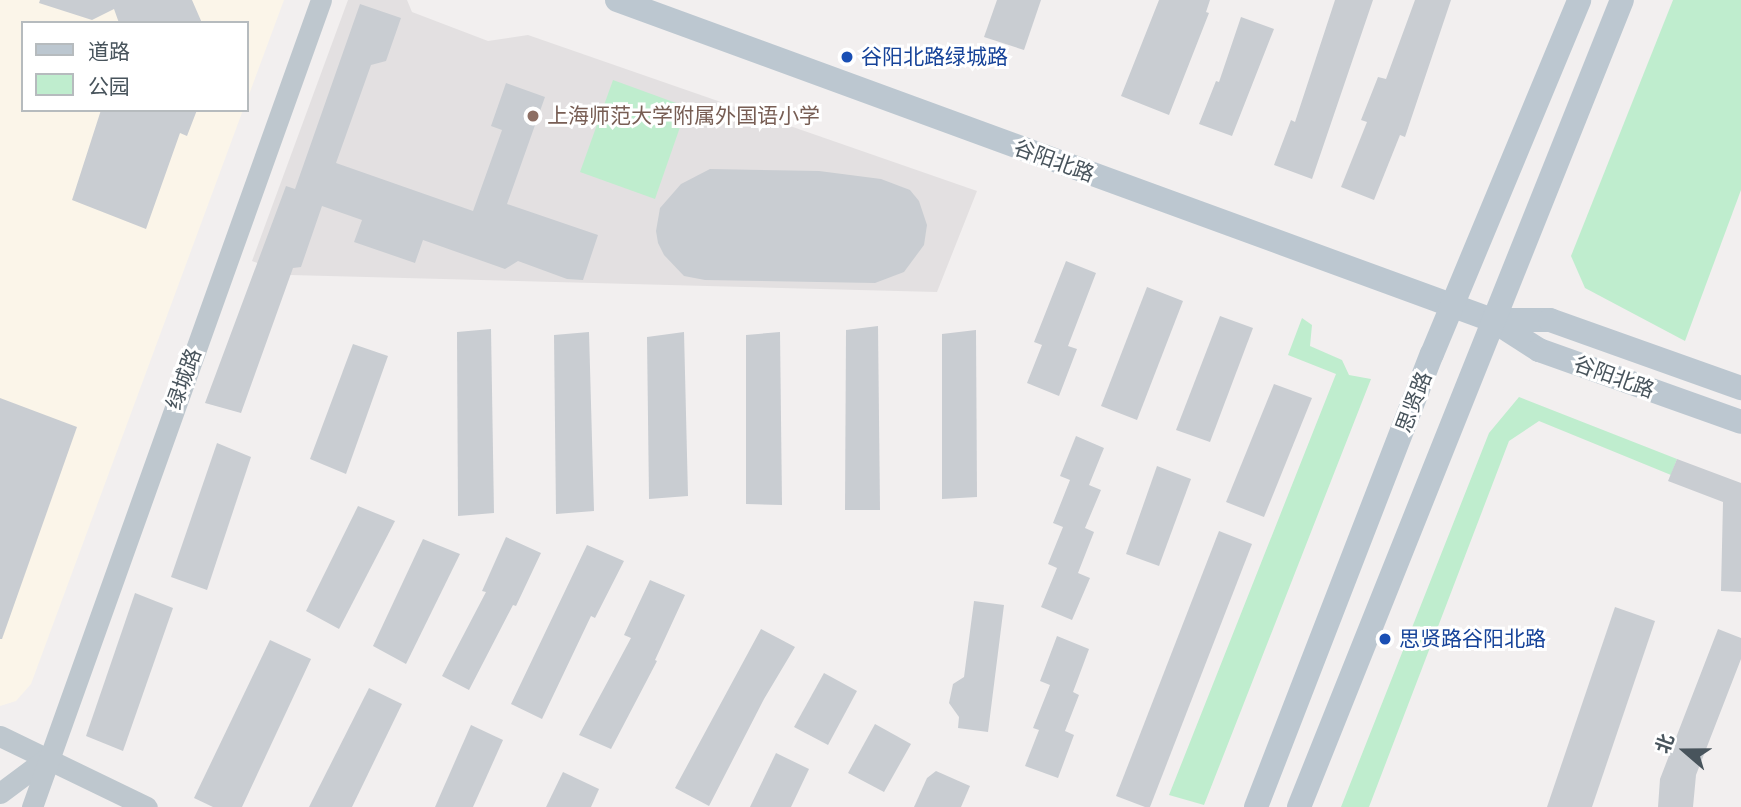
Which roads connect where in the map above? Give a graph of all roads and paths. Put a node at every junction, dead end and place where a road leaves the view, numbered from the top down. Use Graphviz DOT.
graph roads {
  1 [pos="320,0"];
  2 [pos="617,0"];
  3 [pos="1579,0"];
  4 [pos="1622,0"];
  5 [pos="1454,306"];
  6 [pos="1492,320"];
  7 [pos="1741,388"];
  8 [pos="1741,422"];
  9 [pos="0,736"];
  10 [pos="47,758"];
  11 [pos="0,793"];
  12 [pos="32,807"];
  13 [pos="147,807"];
  14 [pos="1256,807"];
  15 [pos="1299,807"];
  1 -- 10 [label="street, 绿城路"];
  2 -- 5 [label="main road, 谷阳北路"];
  3 -- 5 [label="main road, 思贤路"];
  4 -- 6 [label="main road, 思贤路"];
  5 -- 6 [label="main road, 谷阳北路"];
  5 -- 14 [label="main road, 思贤路"];
  6 -- 7 [label="main road, 谷阳北路"];
  6 -- 8 [label="main road, 谷阳北路"];
  6 -- 15 [label="main road, 思贤路"];
  9 -- 10 [label="street"];
  10 -- 11 [label="street"];
  10 -- 12 [label="street, 绿城路"];
  10 -- 13 [label="street"];
}
